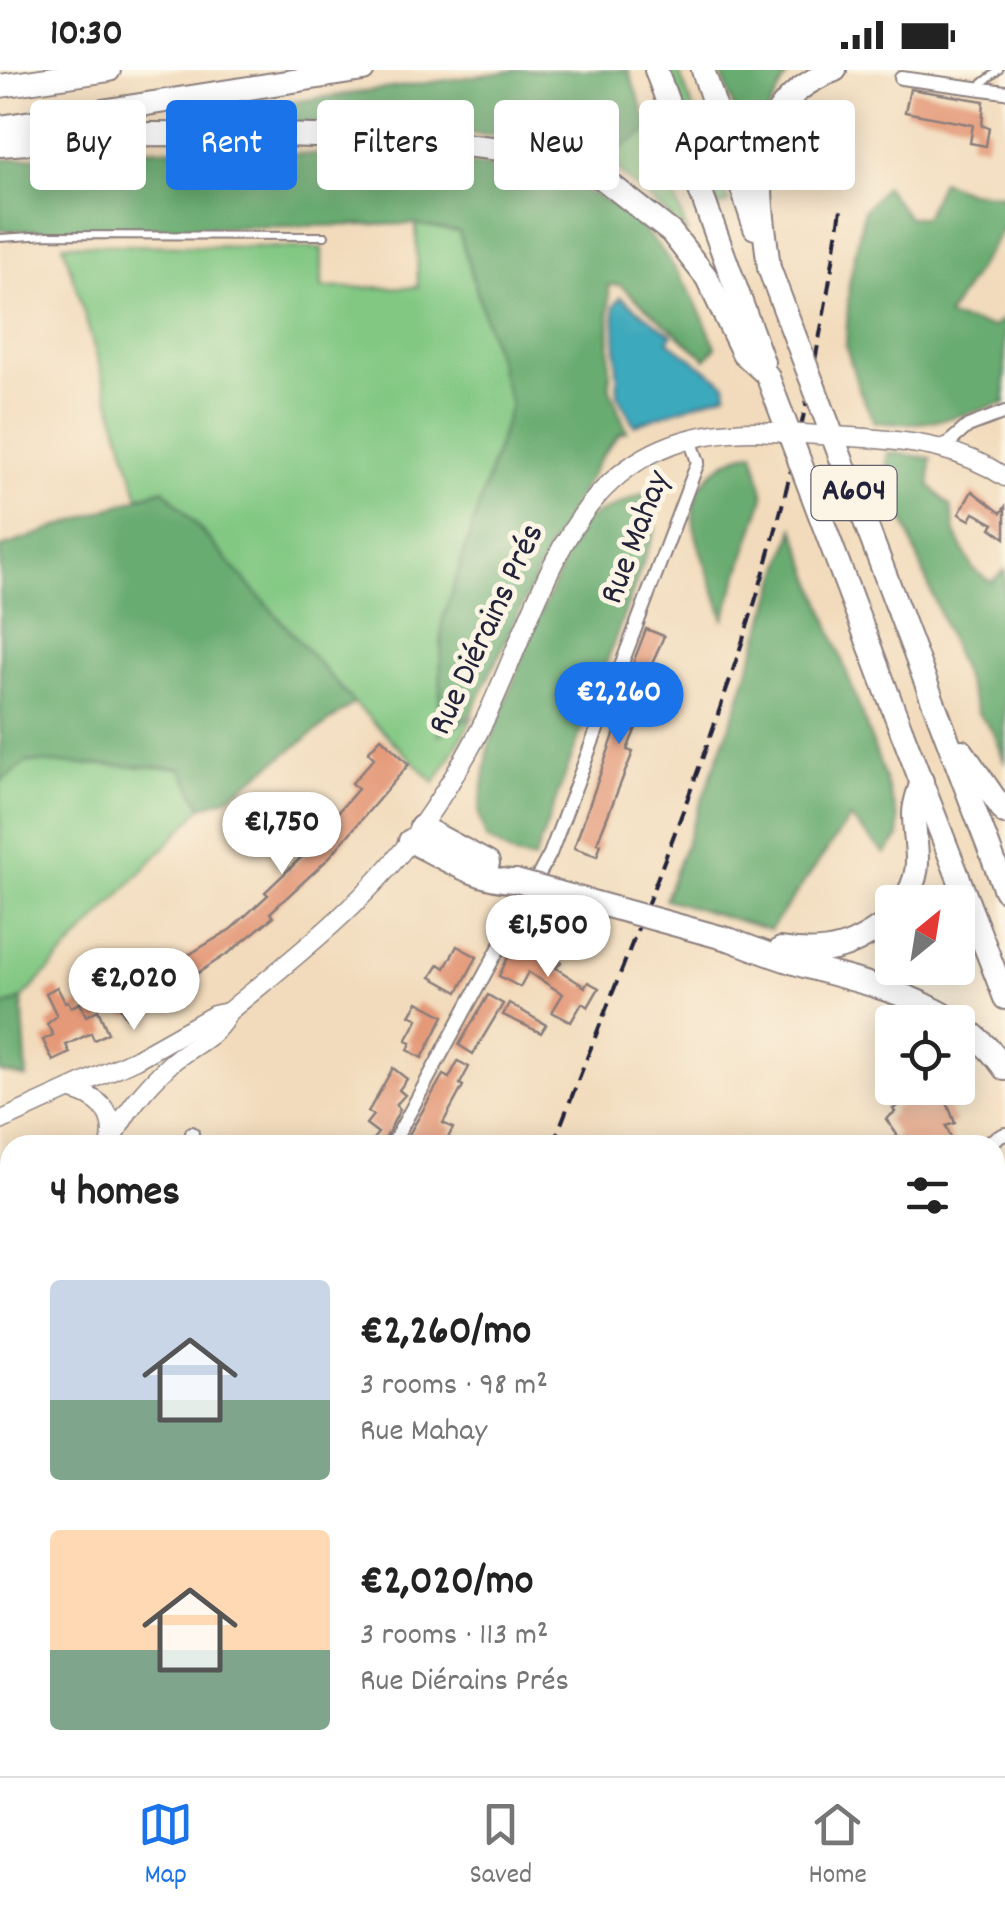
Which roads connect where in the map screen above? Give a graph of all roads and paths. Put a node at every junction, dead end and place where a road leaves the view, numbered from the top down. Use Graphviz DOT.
graph roads {
  1 [pos="109,70"];
  2 [pos="363,70"];
  3 [pos="656,70"];
  4 [pos="695,70"];
  5 [pos="703,70"];
  6 [pos="835,70"];
  7 [pos="998,70"];
  8 [pos="62,74"];
  9 [pos="900,78"];
  10 [pos="0,86"];
  11 [pos="976,88"];
  12 [pos="1005,92"];
  13 [pos="710,96"];
  14 [pos="0,127"];
  15 [pos="0,145"];
  16 [pos="752,194"];
  17 [pos="324,236"];
  18 [pos="0,238"];
  19 [pos="767,375"];
  20 [pos="1005,412"];
  21 [pos="690,439"];
  22 [pos="944,447"];
  23 [pos="1005,477"];
  24 [pos="941,722"];
  25 [pos="922,780"];
  26 [pos="1005,814"];
  27 [pos="415,834"];
  28 [pos="912,885"];
  29 [pos="1005,890"];
  30 [pos="875,930"];
  31 [pos="734,941"];
  32 [pos="1005,998"];
  33 [pos="228,1012"];
  34 [pos="1005,1068"];
  35 [pos="72,1090"];
  36 [pos="0,1121"];
  37 [pos="111,1135"];
  38 [pos="116,1135"];
  39 [pos="397,1135"];
  1 -- 8 [label="highway"];
  2 -- 14 [label="highway"];
  3 -- 19 [label="highway, A604"];
  4 -- 13 [label="highway"];
  5 -- 13 [label="highway"];
  6 -- 16 [label="highway"];
  7 -- 11 [label="lane"];
  8 -- 10 [label="highway"];
  9 -- 11 [label="street"];
  11 -- 12 [label="street"];
  13 -- 16 [label="highway"];
  15 -- 19 [label="highway"];
  16 -- 24 [label="highway, A604, bridge"];
  17 -- 18 [label="lane"];
  19 -- 25 [label="highway, A604, bridge"];
  20 -- 22 [label="street"];
  21 -- 22 [label="main road, Rue Diérains Prés, bridge"];
  21 -- 27 [label="main road, Rue Diérains Prés"];
  21 -- 39 [label="street, Rue Mahay"];
  22 -- 23 [label="main road, Rue Diérains Prés"];
  24 -- 26 [label="highway"];
  24 -- 29 [label="highway, A604"];
  25 -- 28 [label="highway"];
  25 -- 32 [label="highway, A604"];
  27 -- 31 [label="highway, bridge"];
  27 -- 33 [label="main road, Rue Diérains Prés"];
  30 -- 31 [label="highway"];
  31 -- 34 [label="highway"];
  33 -- 35 [label="main road, Rue Diérains Prés"];
  33 -- 38 [label="main road, Rue Diérains Prés"];
  35 -- 36 [label="main road, Rue Diérains Prés"];
  35 -- 37 [label="main road, Rue Diérains Prés"];
}
